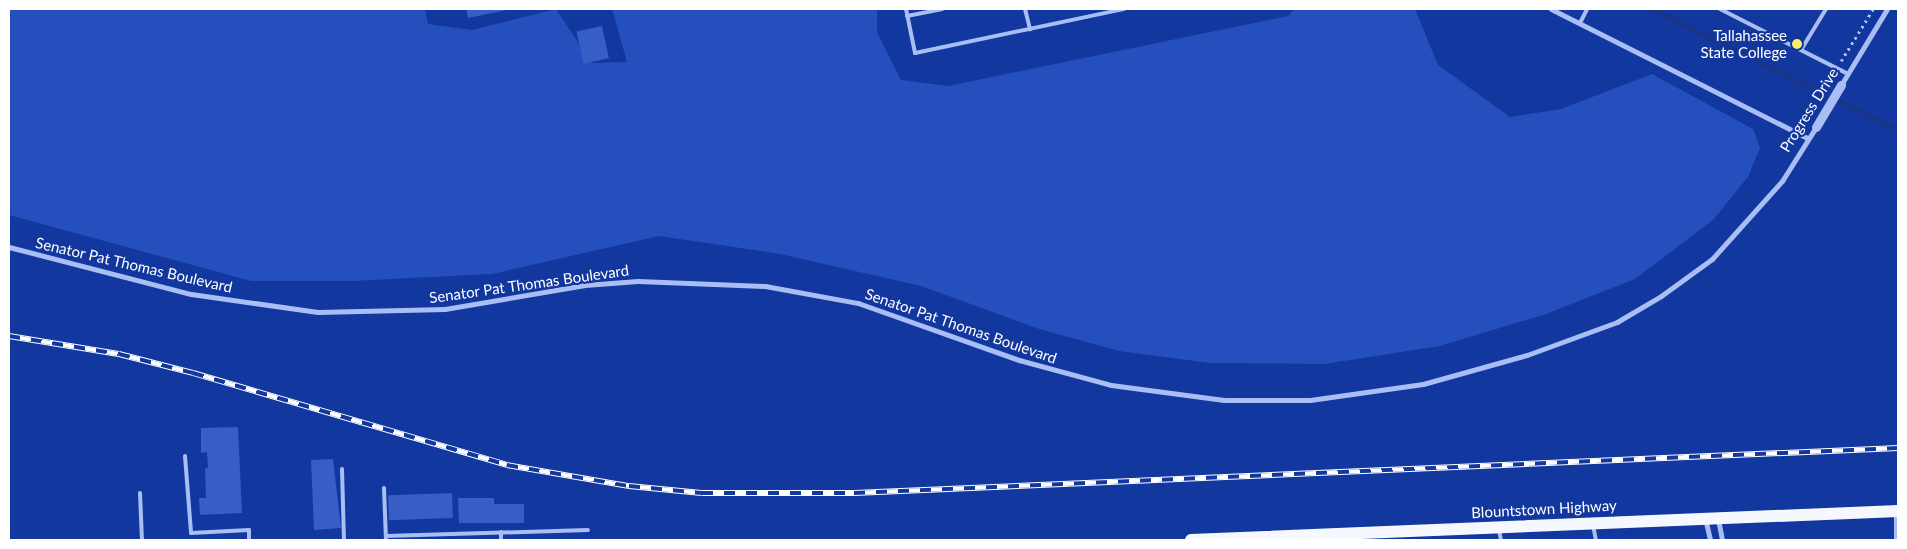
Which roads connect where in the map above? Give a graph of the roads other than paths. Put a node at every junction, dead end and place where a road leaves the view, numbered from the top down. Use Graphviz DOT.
graph roads {
  1 [pos="906,9"];
  2 [pos="942,9"];
  3 [pos="1025,9"];
  4 [pos="1124,9"];
  5 [pos="1551,9"];
  6 [pos="1587,9"];
  7 [pos="1720,9"];
  8 [pos="1826,9"];
  9 [pos="1887,9"];
  10 [pos="907,16"];
  11 [pos="1580,23"];
  12 [pos="1030,29"];
  13 [pos="1802,50"];
  14 [pos="1848,74"];
  15 [pos="1841,85"];
  16 [pos="1816,127"];
  17 [pos="1808,138"];
  18 [pos="1748,221"];
  19 [pos="9,247"];
  20 [pos="185,456"];
  21 [pos="342,469"];
  22 [pos="384,488"];
  23 [pos="140,493"];
  24 [pos="1897,511"];
  25 [pos="1711,518"];
  26 [pos="1592,523"];
  27 [pos="1499,527"];
  28 [pos="588,530"];
  29 [pos="501,532"];
  30 [pos="444,534"];
  31 [pos="1393,536"];
  32 [pos="386,538"];
  33 [pos="142,540"];
  34 [pos="249,540"];
  35 [pos="344,540"];
  36 [pos="444,540"];
  37 [pos="501,540"];
  38 [pos="1191,540"];
  39 [pos="1501,540"];
  40 [pos="1596,540"];
  41 [pos="1710,540"];
  42 [pos="1722,540"];
  43 [pos="1896,540"];
  1 -- 10 [label="lane"];
  2 -- 10 [label="lane"];
  3 -- 12 [label="lane"];
  4 -- 12 [label="lane"];
  5 -- 11 [label="street"];
  6 -- 11 [label="lane"];
  7 -- 13 [label="lane"];
  8 -- 13 [label="lane"];
  9 -- 14 [label="street, Progress Drive"];
  10 -- 12 [label="lane"];
  11 -- 17 [label="street"];
  13 -- 14 [label="lane"];
  14 -- 15 [label="street, Progress Drive"];
  15 -- 16 [label="street, Progress Drive"];
  16 -- 17 [label="street, Progress Drive"];
  17 -- 18 [label="street, Progress Drive"];
  18 -- 19 [label="street, Senator Pat Thomas Boulevard"];
  20 -- 34 [label="lane"];
  21 -- 35 [label="lane"];
  22 -- 32 [label="lane"];
  23 -- 33 [label="lane"];
  24 -- 25 [label="main road, Blountstown Highway"];
  24 -- 43 [label="lane"];
  25 -- 26 [label="main road, Blountstown Highway"];
  25 -- 41 [label="street"];
  25 -- 42 [label="street"];
  26 -- 27 [label="main road, Blountstown Highway"];
  26 -- 40 [label="lane"];
  27 -- 31 [label="main road, Blountstown Highway"];
  27 -- 39 [label="lane"];
  28 -- 29 [label="lane"];
  29 -- 30 [label="lane"];
  29 -- 37 [label="lane"];
  30 -- 32 [label="lane"];
  30 -- 36 [label="lane"];
  31 -- 38 [label="main road, Blountstown Highway"];
}
